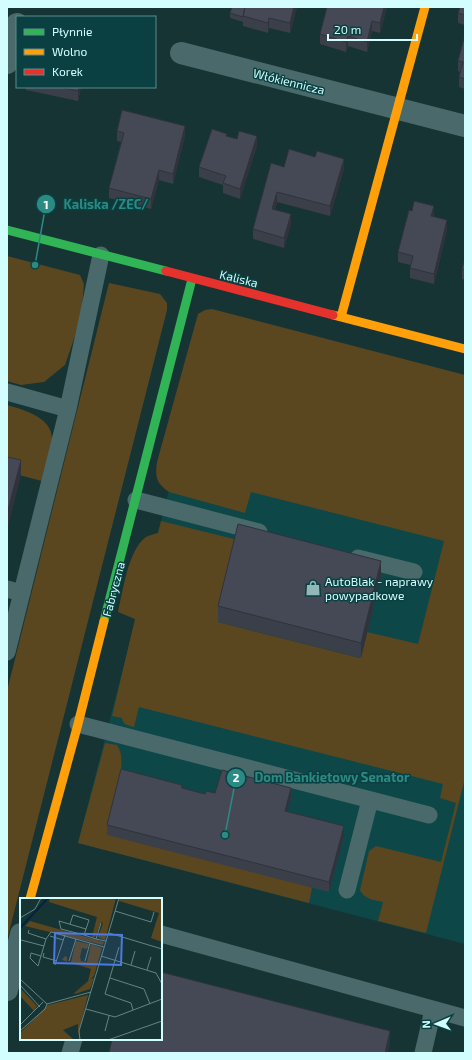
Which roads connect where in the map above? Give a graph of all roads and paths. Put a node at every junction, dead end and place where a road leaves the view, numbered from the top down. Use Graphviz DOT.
graph roads {
  1 [pos="425,7"];
  2 [pos="16,28"];
  3 [pos="181,53"];
  4 [pos="7,62"];
  5 [pos="397,109"];
  6 [pos="465,126"];
  7 [pos="7,230"];
  8 [pos="102,255"];
  9 [pos="192,279"];
  10 [pos="341,317"];
  11 [pos="465,349"];
  12 [pos="7,392"];
  13 [pos="68,409"];
  14 [pos="136,500"];
  15 [pos="271,535"];
  16 [pos="346,555"];
  17 [pos="414,572"];
  18 [pos="14,591"];
  19 [pos="7,652"];
  20 [pos="78,724"];
  21 [pos="370,800"];
  22 [pos="429,815"];
  23 [pos="348,890"];
  24 [pos="30,898"];
  25 [pos="162,934"];
  26 [pos="20,938"];
  27 [pos="7,990"];
  28 [pos="433,1010"];
  29 [pos="465,1018"];
  30 [pos="74,1040"];
  31 [pos="70,1053"];
  32 [pos="423,1053"];
  1 -- 5 [label="street"];
  2 -- 4 [label="street"];
  3 -- 5 [label="street, Włókiennicza"];
  5 -- 6 [label="street, Włókiennicza"];
  5 -- 10 [label="street"];
  7 -- 8 [label="street, Kaliska"];
  8 -- 9 [label="street, Kaliska"];
  8 -- 13 [label="lane"];
  9 -- 10 [label="street, Kaliska"];
  9 -- 14 [label="street, Fabryczna"];
  10 -- 11 [label="street, Kaliska"];
  12 -- 13 [label="lane"];
  13 -- 18 [label="lane"];
  14 -- 15 [label="lane"];
  14 -- 20 [label="street, Fabryczna"];
  16 -- 17 [label="lane"];
  18 -- 19 [label="lane"];
  20 -- 21 [label="lane"];
  20 -- 24 [label="street, Fabryczna"];
  21 -- 22 [label="lane"];
  21 -- 23 [label="lane"];
  25 -- 28 [label="lane"];
  26 -- 27 [label="street"];
  28 -- 29 [label="lane"];
  28 -- 32 [label="lane"];
  30 -- 31 [label="lane"];
}
